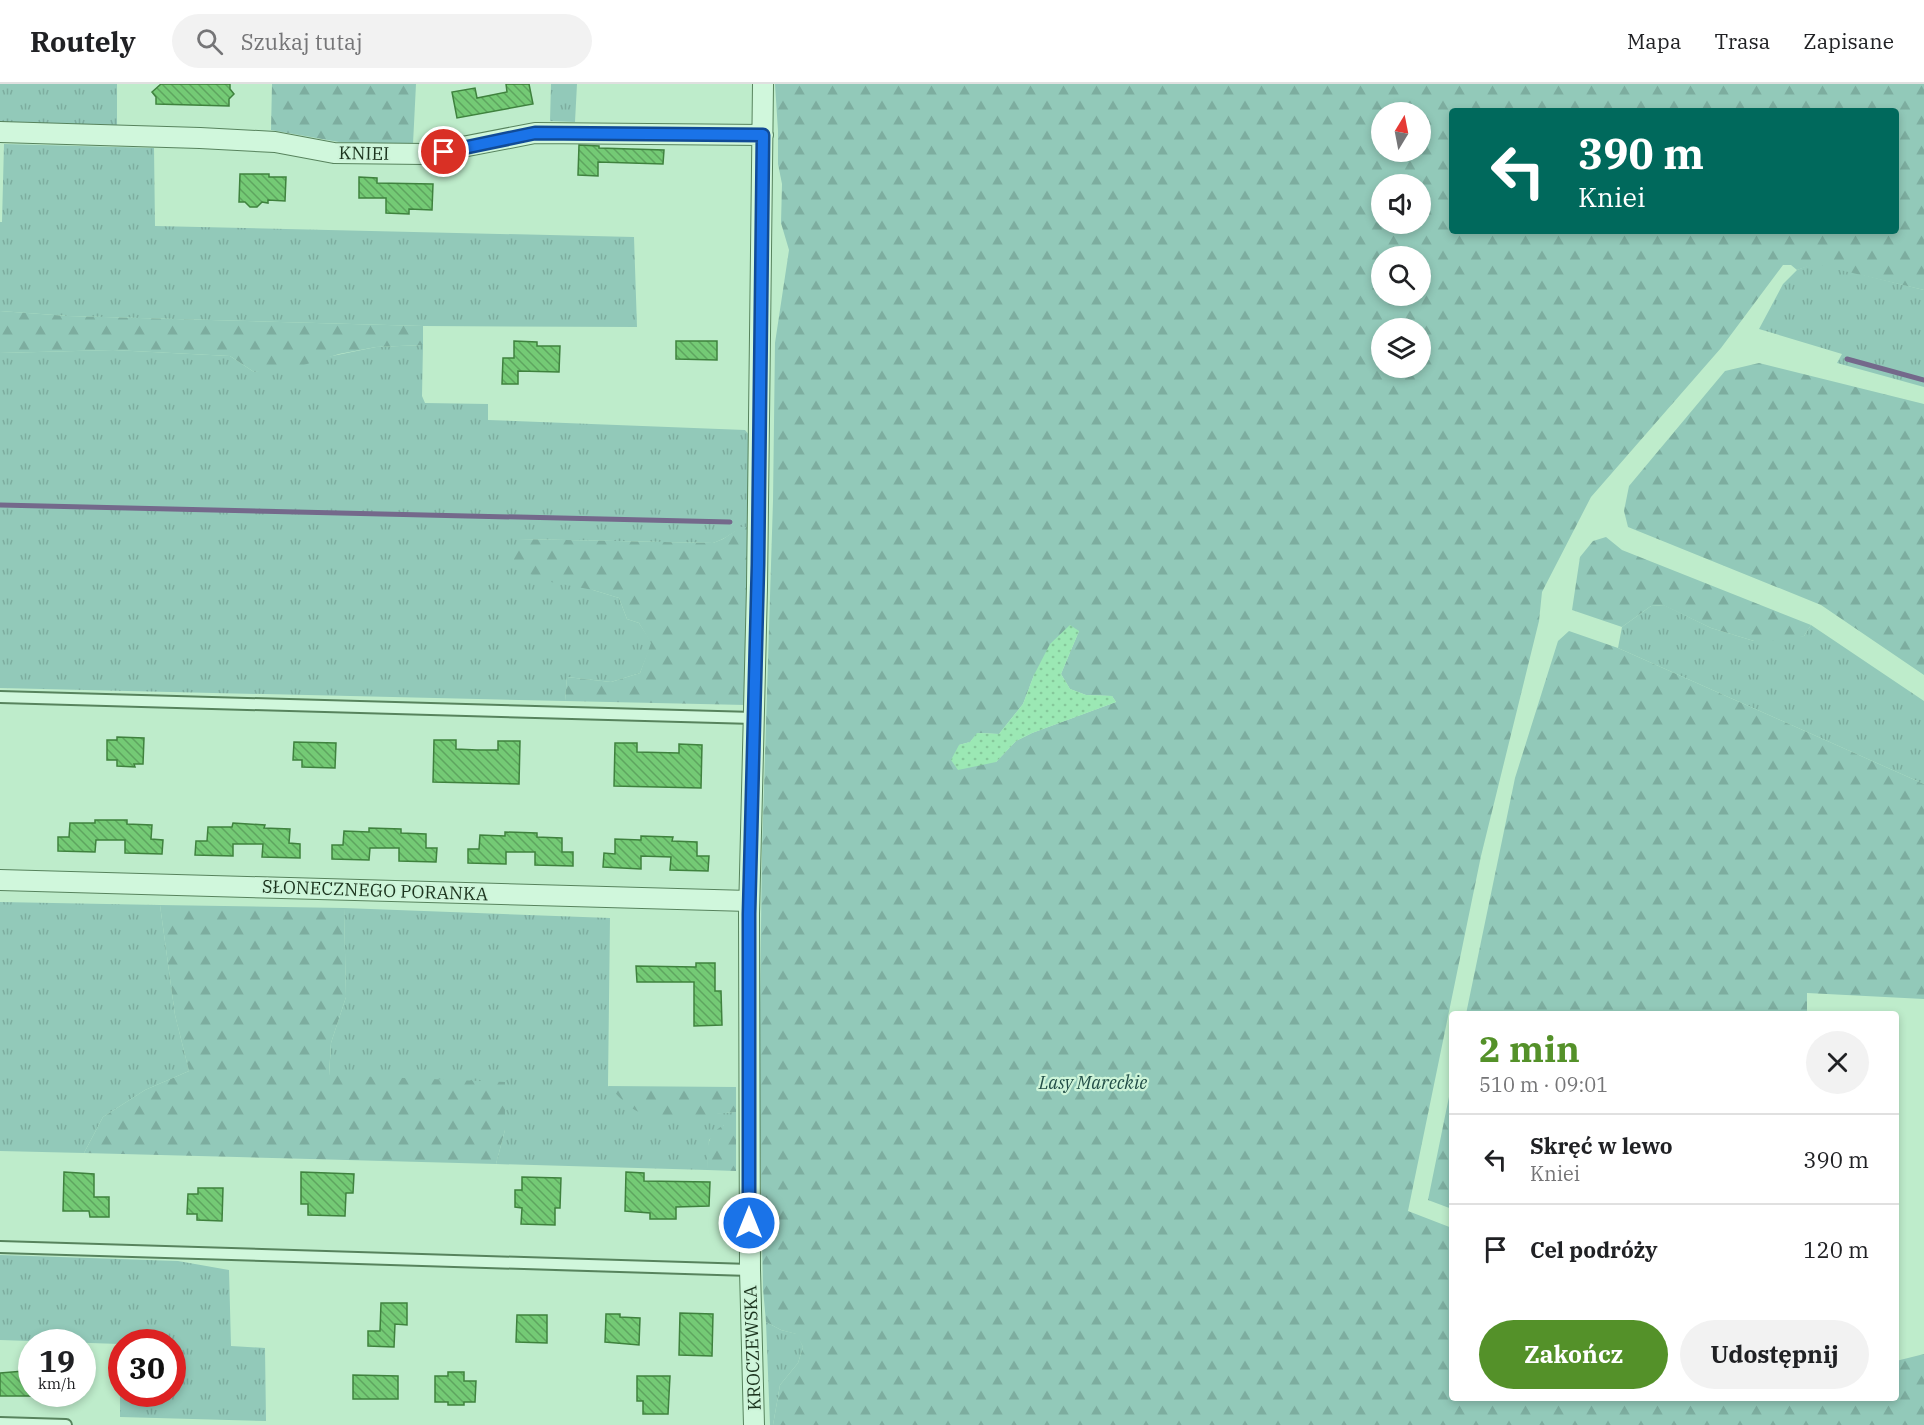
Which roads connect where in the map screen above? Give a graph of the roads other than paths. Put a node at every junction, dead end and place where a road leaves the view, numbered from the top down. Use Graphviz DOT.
graph roads {
  1 [pos="763,84"];
  2 [pos="0,132"];
  3 [pos="763,135"];
  4 [pos="0,697"];
  5 [pos="754,718"];
  6 [pos="0,880"];
  7 [pos="749,901"];
  8 [pos="0,1247"];
  9 [pos="750,1269"];
  10 [pos="0,1424"];
  11 [pos="66,1425"];
  12 [pos="754,1425"];
  1 -- 3 [label="street, KROCZEWSKA"];
  2 -- 3 [label="street, KNIEI"];
  3 -- 5 [label="street, KROCZEWSKA"];
  4 -- 5 [label="lane"];
  5 -- 7 [label="street, KROCZEWSKA"];
  6 -- 7 [label="street, SŁONECZNEGO PORANKA"];
  7 -- 9 [label="street, KROCZEWSKA"];
  8 -- 9 [label="lane"];
  9 -- 12 [label="street, KROCZEWSKA"];
  10 -- 11 [label="lane"];
}
